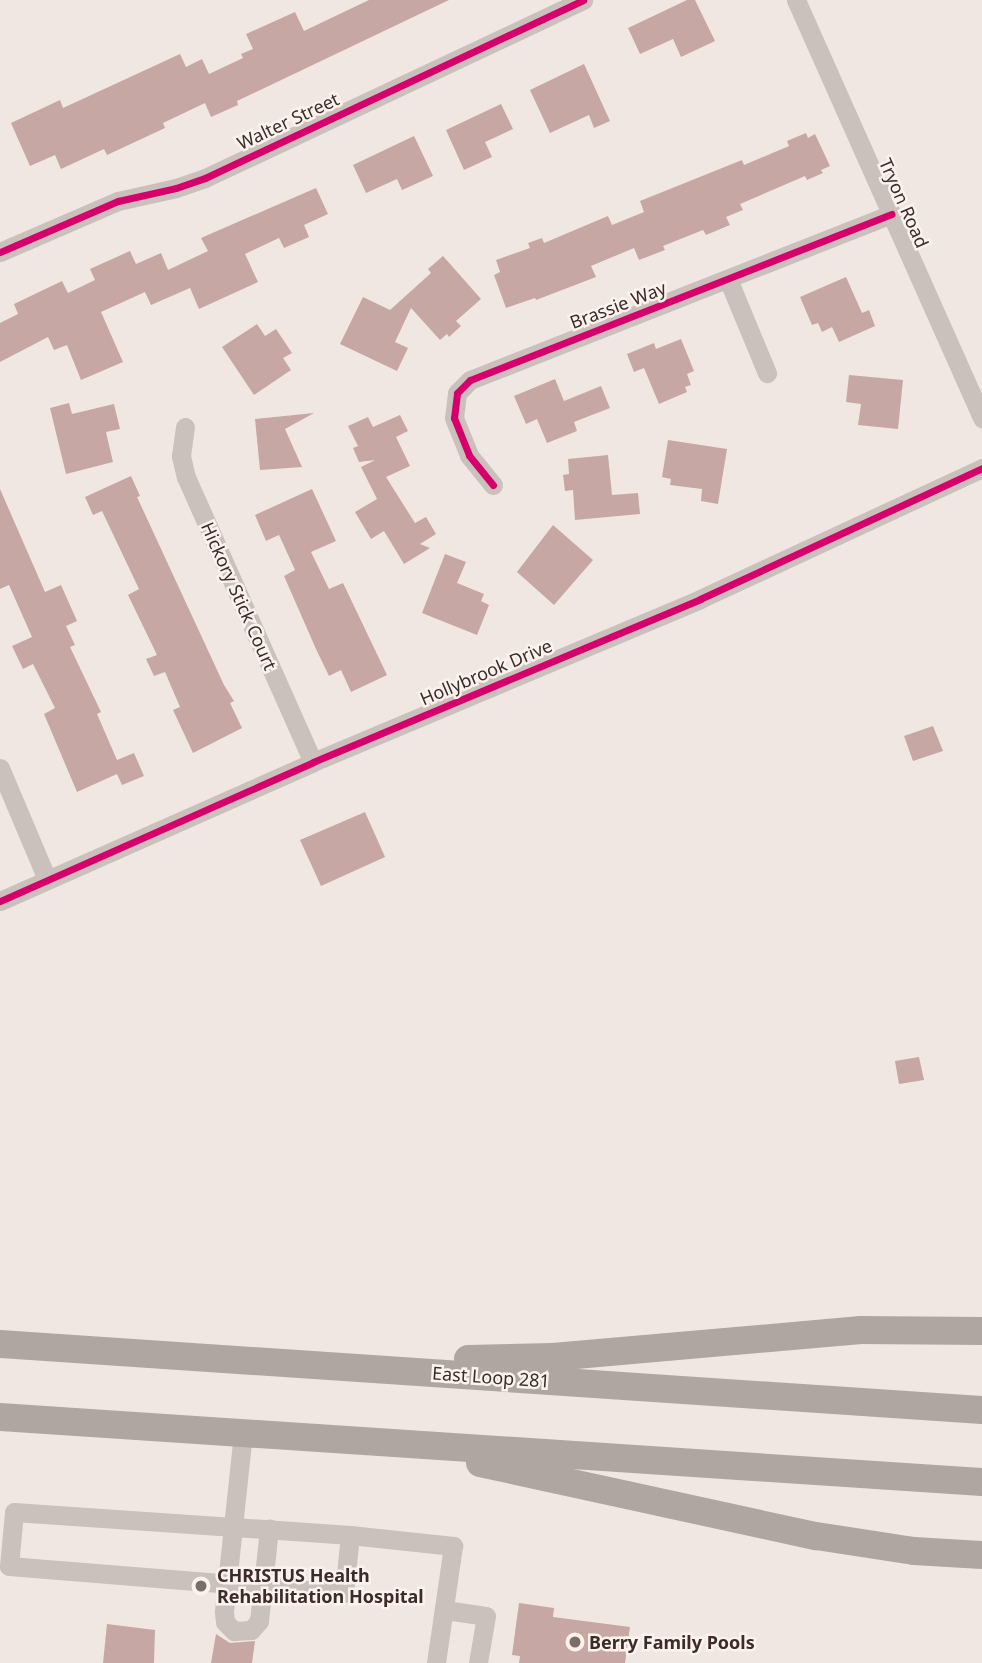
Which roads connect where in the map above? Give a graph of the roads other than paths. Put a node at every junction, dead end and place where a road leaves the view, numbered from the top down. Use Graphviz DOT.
graph roads {
  1 [pos="583,0"];
  2 [pos="796,0"];
  3 [pos="891,214"];
  4 [pos="0,252"];
  5 [pos="728,279"];
  6 [pos="767,373"];
  7 [pos="982,418"];
  8 [pos="186,427"];
  9 [pos="982,468"];
  10 [pos="493,485"];
  11 [pos="313,762"];
  12 [pos="0,768"];
  13 [pos="47,879"];
  14 [pos="0,901"];
  15 [pos="982,1331"];
  16 [pos="0,1344"];
  17 [pos="364,1368"];
  18 [pos="982,1410"];
  19 [pos="0,1417"];
  20 [pos="243,1433"];
  21 [pos="367,1441"];
  22 [pos="982,1482"];
  23 [pos="233,1526"];
  24 [pos="269,1529"];
  25 [pos="350,1535"];
  26 [pos="982,1555"];
  27 [pos="227,1583"];
  28 [pos="262,1586"];
  29 [pos="445,1609"];
  30 [pos="436,1663"];
  31 [pos="478,1663"];
  1 -- 4 [label="street, Walter Street"];
  2 -- 3 [label="street, Tryon Road"];
  3 -- 5 [label="street, Brassie Way"];
  3 -- 7 [label="street, Tryon Road"];
  5 -- 6 [label="street"];
  5 -- 10 [label="street, Brassie Way"];
  8 -- 11 [label="street, Hickory Stick Court"];
  9 -- 11 [label="street, Hollybrook Drive"];
  11 -- 13 [label="street, Hollybrook Drive"];
  12 -- 13 [label="street"];
  13 -- 14 [label="street, Hollybrook Drive"];
  15 -- 17 [label="highway"];
  16 -- 17 [label="highway, East Loop 281"];
  17 -- 18 [label="highway, East Loop 281"];
  19 -- 20 [label="highway"];
  20 -- 21 [label="highway"];
  20 -- 23 [label="street"];
  21 -- 22 [label="highway"];
  21 -- 26 [label="highway"];
  23 -- 24 [label="street"];
  23 -- 27 [label="street"];
  23 -- 27 [label="street"];
  24 -- 25 [label="street"];
  24 -- 28 [label="street"];
  25 -- 28 [label="street"];
  25 -- 29 [label="street"];
  27 -- 28 [label="street"];
  27 -- 28 [label="street"];
  29 -- 30 [label="street"];
  29 -- 31 [label="street"];
}
